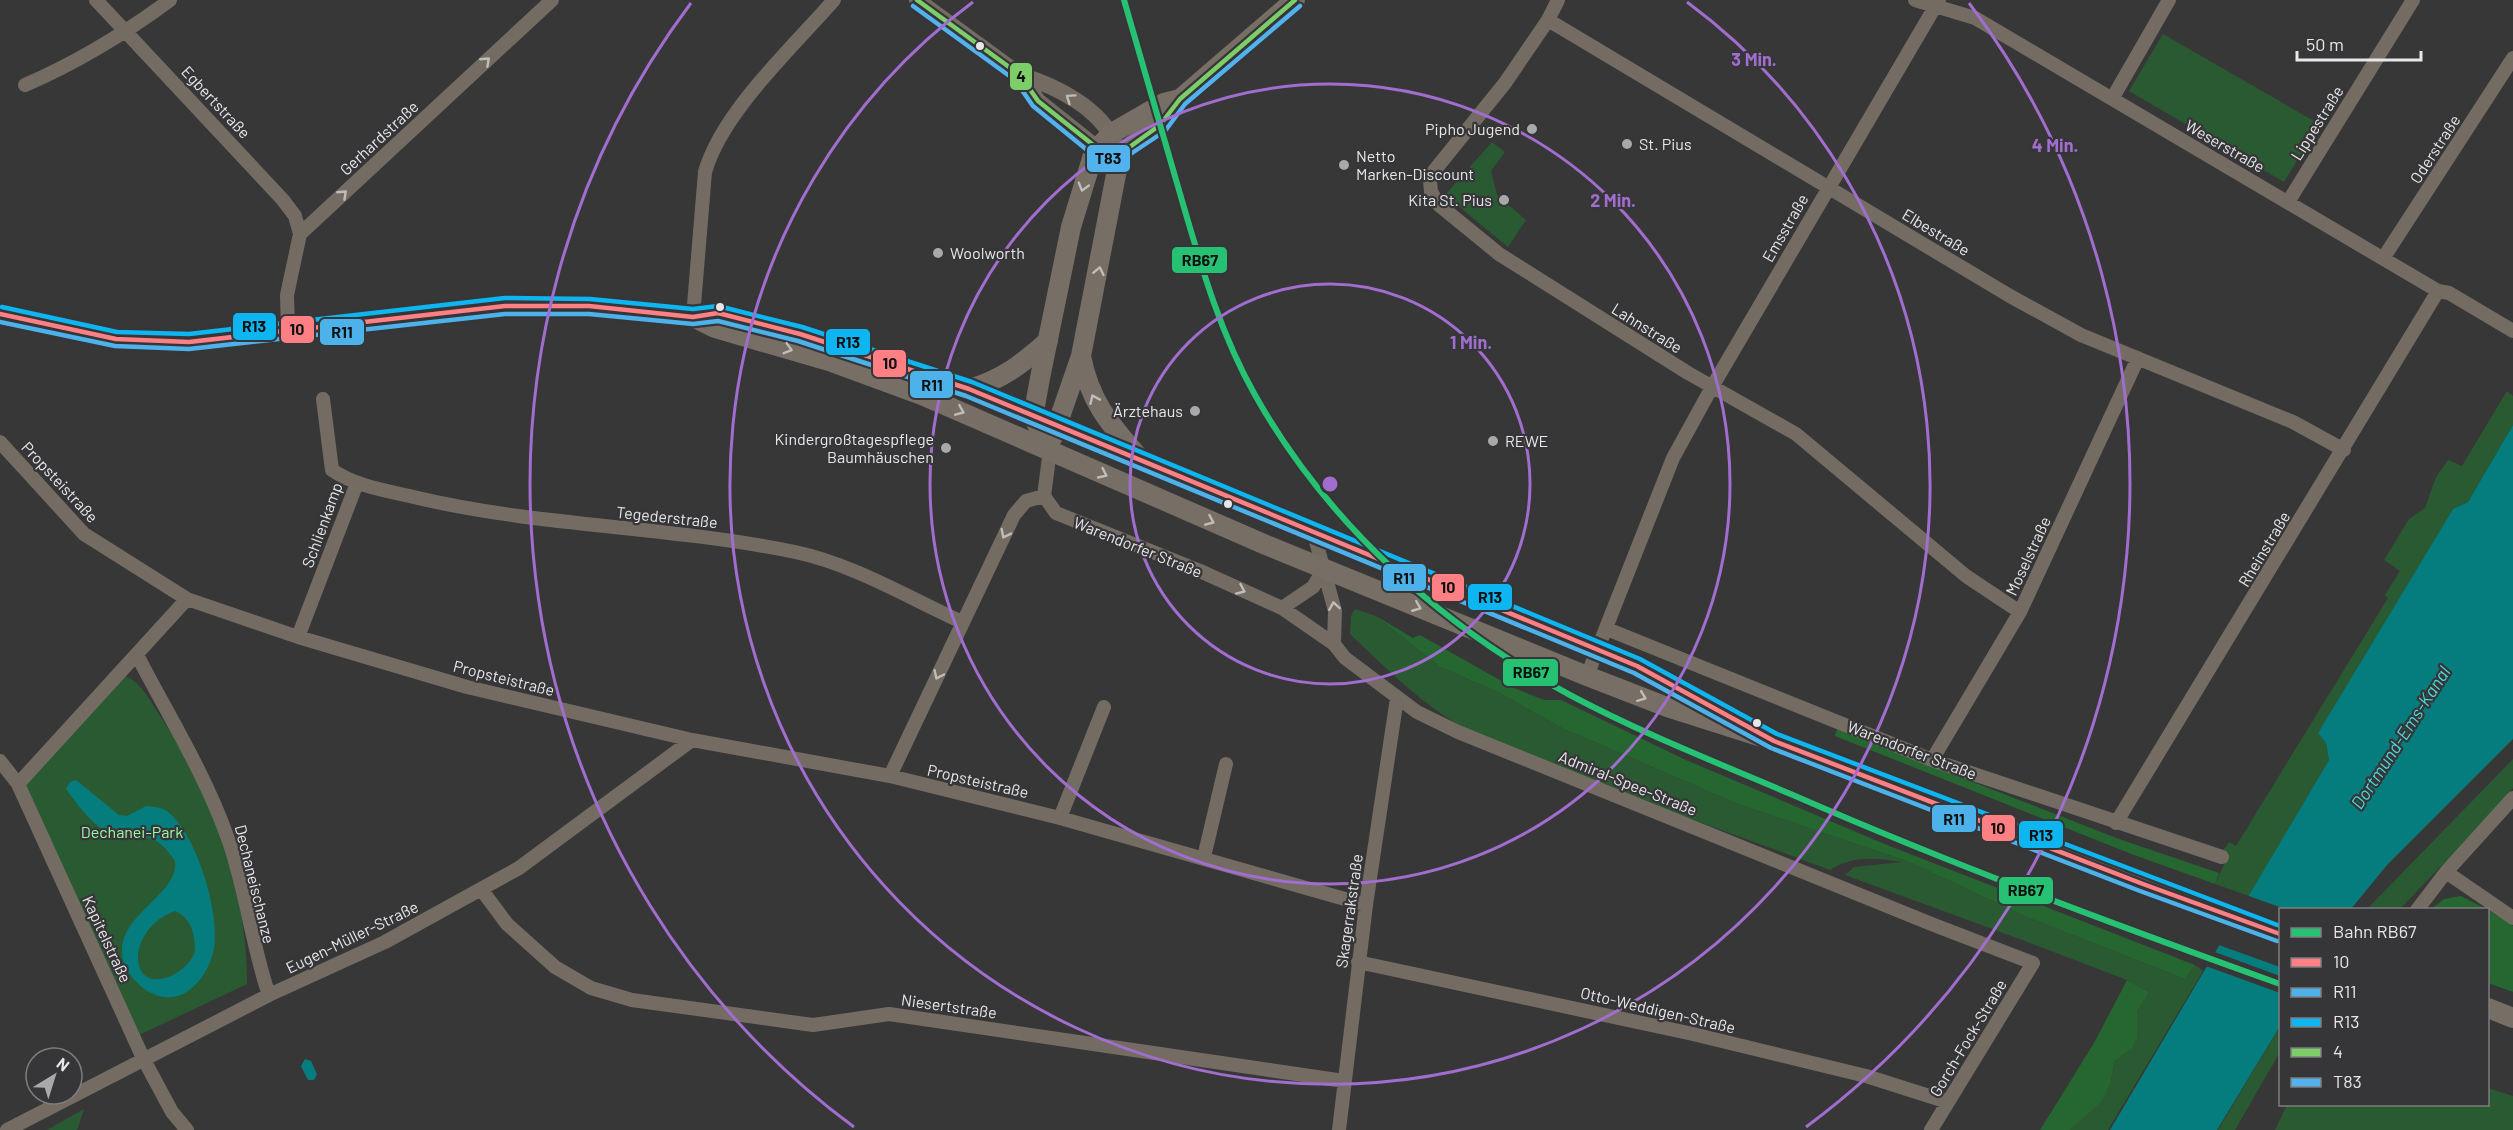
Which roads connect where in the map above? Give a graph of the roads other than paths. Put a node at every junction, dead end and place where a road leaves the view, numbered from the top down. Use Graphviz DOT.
graph roads {
  1 [pos="96,0"];
  2 [pos="170,0"];
  3 [pos="552,0"];
  4 [pos="834,0"];
  5 [pos="917,0"];
  6 [pos="1295,0"];
  7 [pos="1558,0"];
  8 [pos="1915,0"];
  9 [pos="2169,0"];
  10 [pos="2412,0"];
  11 [pos="1937,3"];
  12 [pos="1548,20"];
  13 [pos="128,31"];
  14 [pos="2513,58"];
  15 [pos="1020,75"];
  16 [pos="25,85"];
  17 [pos="1180,99"];
  18 [pos="2112,99"];
  19 [pos="1112,134"];
  20 [pos="1097,147"];
  21 [pos="1120,154"];
  22 [pos="1829,186"];
  23 [pos="2288,202"];
  24 [pos="300,234"];
  25 [pos="2384,257"];
  26 [pos="2438,291"];
  27 [pos="0,314"];
  28 [pos="693,317"];
  29 [pos="288,331"];
  30 [pos="2513,331"];
  31 [pos="1048,341"];
  32 [pos="1081,356"];
  33 [pos="2138,358"];
  34 [pos="1712,387"];
  35 [pos="969,389"];
  36 [pos="323,399"];
  37 [pos="1033,417"];
  38 [pos="1055,426"];
  39 [pos="0,442"];
  40 [pos="1050,450"];
  41 [pos="2344,450"];
  42 [pos="1142,462"];
  43 [pos="357,483"];
  44 [pos="1044,496"];
  45 [pos="1314,534"];
  46 [pos="1324,569"];
  47 [pos="187,599"];
  48 [pos="1282,608"];
  49 [pos="2020,612"];
  50 [pos="962,622"];
  51 [pos="1607,629"];
  52 [pos="298,637"];
  53 [pos="1334,644"];
  54 [pos="1599,651"];
  55 [pos="137,655"];
  56 [pos="1587,676"];
  57 [pos="1396,698"];
  58 [pos="1104,707"];
  59 [pos="692,740"];
  60 [pos="1774,741"];
  61 [pos="1932,760"];
  62 [pos="0,761"];
  63 [pos="1226,764"];
  64 [pos="890,776"];
  65 [pos="18,784"];
  66 [pos="2513,798"];
  67 [pos="1060,818"];
  68 [pos="2116,824"];
  69 [pos="1204,857"];
  70 [pos="2222,857"];
  71 [pos="2446,872"];
  72 [pos="481,889"];
  73 [pos="1366,905"];
  74 [pos="2418,908"];
  75 [pos="2513,918"];
  76 [pos="2279,934"];
  77 [pos="1359,962"];
  78 [pos="2033,963"];
  79 [pos="269,995"];
  80 [pos="2489,1009"];
  81 [pos="2513,1017"];
  82 [pos="143,1059"];
  83 [pos="1344,1081"];
  84 [pos="1948,1102"];
  85 [pos="8,1130"];
  86 [pos="187,1130"];
  87 [pos="1339,1130"];
  88 [pos="1931,1130"];
  1 -- 13 [label="street, Egbertstraße"];
  2 -- 13 [label="street"];
  24 -- 3 [label="street, Gerhardstraße, one-way"];
  4 -- 28 [label="street"];
  5 -- 15 [label="street"];
  6 -- 17 [label="main road"];
  7 -- 12 [label="street"];
  8 -- 11 [label="street, Weserstraße"];
  9 -- 18 [label="street"];
  10 -- 23 [label="street, Lippestraße"];
  11 -- 18 [label="street, Weserstraße"];
  11 -- 22 [label="street, Emsstraße"];
  12 -- 22 [label="street, Elbestraße"];
  12 -- 34 [label="street, Lahnstraße"];
  13 -- 16 [label="street"];
  13 -- 24 [label="street, Egbertstraße"];
  14 -- 25 [label="street, Oderstraße"];
  19 -- 15 [label="street, one-way"];
  15 -- 20 [label="street"];
  17 -- 19 [label="main road"];
  17 -- 21 [label="main road"];
  18 -- 23 [label="street, Weserstraße"];
  19 -- 20 [label="main road"];
  19 -- 21 [label="street"];
  20 -- 21 [label="street"];
  20 -- 31 [label="main road, one-way"];
  32 -- 21 [label="main road, one-way"];
  22 -- 33 [label="street, Elbestraße"];
  22 -- 34 [label="street, Emsstraße"];
  23 -- 25 [label="street, Weserstraße"];
  24 -- 29 [label="street"];
  25 -- 26 [label="street, Weserstraße"];
  26 -- 30 [label="street, Weserstraße"];
  26 -- 41 [label="street, Rheinstraße"];
  27 -- 29 [label="main road"];
  28 -- 29 [label="main road"];
  28 -- 35 [label="main road"];
  28 -- 40 [label="main road, one-way"];
  31 -- 35 [label="main road"];
  31 -- 37 [label="main road"];
  32 -- 38 [label="main road"];
  42 -- 32 [label="main road, one-way"];
  33 -- 41 [label="street, Elbestraße"];
  33 -- 49 [label="street, Moselstraße"];
  34 -- 49 [label="street, Lahnstraße"];
  34 -- 51 [label="street, Emsstraße"];
  35 -- 37 [label="main road"];
  36 -- 43 [label="street, Schlienkamp"];
  37 -- 38 [label="main road"];
  37 -- 40 [label="main road"];
  38 -- 40 [label="main road"];
  38 -- 42 [label="main road"];
  39 -- 47 [label="street, Propsteistraße"];
  40 -- 44 [label="street"];
  40 -- 46 [label="main road, one-way"];
  41 -- 68 [label="street, Rheinstraße"];
  42 -- 45 [label="main road"];
  43 -- 50 [label="street, Tegederstraße"];
  43 -- 52 [label="street, Schlienkamp"];
  44 -- 48 [label="street, Warendorfer Straße, one-way"];
  44 -- 50 [label="street, one-way"];
  45 -- 46 [label="street"];
  45 -- 54 [label="main road"];
  46 -- 48 [label="street"];
  53 -- 46 [label="street, one-way"];
  46 -- 56 [label="main road, one-way"];
  47 -- 52 [label="street, Propsteistraße"];
  47 -- 55 [label="street"];
  48 -- 53 [label="street, Warendorfer Straße"];
  49 -- 61 [label="street, Moselstraße"];
  50 -- 64 [label="street, one-way"];
  51 -- 54 [label="street, Emsstraße"];
  51 -- 61 [label="street, Warendorfer Straße"];
  52 -- 59 [label="street, Propsteistraße"];
  53 -- 57 [label="street, Admiral-Spee-Straße"];
  54 -- 56 [label="street, Emsstraße"];
  54 -- 60 [label="main road"];
  55 -- 65 [label="street"];
  55 -- 79 [label="street, Dechaneischanze"];
  56 -- 60 [label="main road, one-way"];
  57 -- 73 [label="street, Skagerrakstraße"];
  57 -- 78 [label="street, Admiral-Spee-Straße"];
  58 -- 67 [label="street"];
  59 -- 64 [label="street, Propsteistraße"];
  59 -- 72 [label="street, Eugen-Müller-Straße"];
  60 -- 76 [label="main road"];
  61 -- 68 [label="street, Warendorfer Straße"];
  62 -- 65 [label="street, Kapitelstraße"];
  63 -- 69 [label="street"];
  64 -- 67 [label="street, Propsteistraße"];
  65 -- 82 [label="street, Kapitelstraße"];
  66 -- 71 [label="street"];
  67 -- 69 [label="street, Propsteistraße"];
  68 -- 70 [label="street, Warendorfer Straße"];
  69 -- 73 [label="street, Propsteistraße"];
  71 -- 74 [label="street"];
  71 -- 75 [label="street"];
  72 -- 79 [label="street, Eugen-Müller-Straße"];
  72 -- 83 [label="street, Niesertstraße"];
  73 -- 77 [label="street, Skagerrakstraße"];
  77 -- 83 [label="street, Skagerrakstraße"];
  77 -- 84 [label="street, Otto-Weddigen-Straße"];
  78 -- 84 [label="street, Gorch-Fock-Straße"];
  79 -- 82 [label="street, Eugen-Müller-Straße"];
  80 -- 81 [label="main road"];
  82 -- 85 [label="street, Eugen-Müller-Straße"];
  82 -- 86 [label="street, Kapitelstraße"];
  83 -- 87 [label="street, Skagerrakstraße"];
  84 -- 88 [label="street, Gorch-Fock-Straße"];
}
